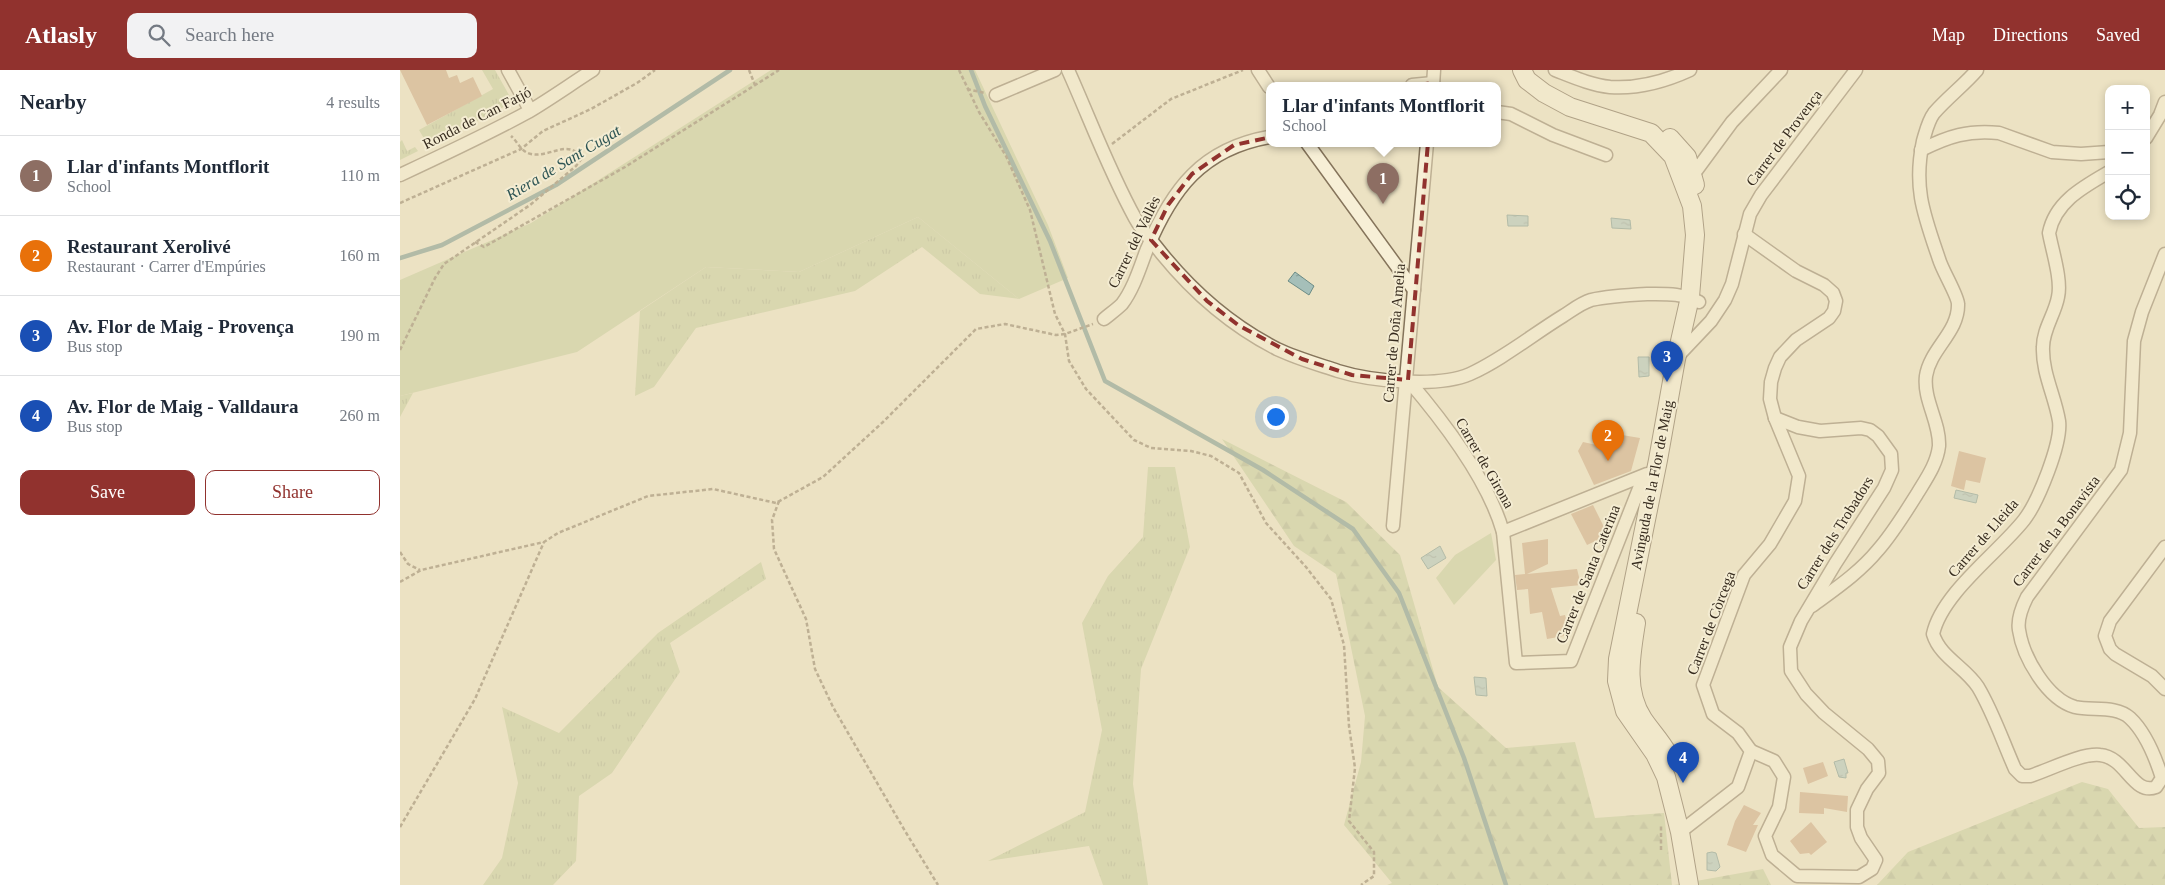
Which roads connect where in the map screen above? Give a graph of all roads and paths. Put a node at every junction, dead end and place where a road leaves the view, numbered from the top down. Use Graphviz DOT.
graph roads {
  1 [pos="508,70"];
  2 [pos="593,70"];
  3 [pos="655,70"];
  4 [pos="749,70"];
  5 [pos="779,70"];
  6 [pos="959,70"];
  7 [pos="1056,70"];
  8 [pos="1068,70"];
  9 [pos="1243,70"];
  10 [pos="1258,70"];
  11 [pos="1522,70"];
  12 [pos="1533,70"];
  13 [pos="1555,70"];
  14 [pos="1690,70"];
  15 [pos="1782,70"];
  16 [pos="1856,70"];
  17 [pos="1977,70"];
  18 [pos="1266,82"];
  19 [pos="755,85"];
  20 [pos="967,89"];
  21 [pos="996,95"];
  22 [pos="2165,102"];
  23 [pos="530,110"];
  24 [pos="1501,113"];
  25 [pos="501,126"];
  26 [pos="2150,131"];
  27 [pos="1266,138"];
  28 [pos="1310,147"];
  29 [pos="1427,147"];
  30 [pos="521,149"];
  31 [pos="1103,150"];
  32 [pos="1921,150"];
  33 [pos="2105,152"];
  34 [pos="1606,155"];
  35 [pos="2105,174"];
  36 [pos="400,175"];
  37 [pos="1689,181"];
  38 [pos="400,203"];
  39 [pos="1744,234"];
  40 [pos="1151,240"];
  41 [pos="475,242"];
  42 [pos="2165,254"];
  43 [pos="1414,290"];
  44 [pos="1694,299"];
  45 [pos="1104,319"];
  46 [pos="1065,334"];
  47 [pos="1690,344"];
  48 [pos="400,350"];
  49 [pos="1676,359"];
  50 [pos="1408,380"];
  51 [pos="1775,418"];
  52 [pos="1654,471"];
  53 [pos="779,501"];
  54 [pos="1393,526"];
  55 [pos="1503,532"];
  56 [pos="544,542"];
  57 [pos="2165,547"];
  58 [pos="400,552"];
  59 [pos="421,570"];
  60 [pos="400,582"];
  61 [pos="1808,609"];
  62 [pos="1516,663"];
  63 [pos="2165,689"];
  64 [pos="1751,751"];
  65 [pos="2156,787"];
  66 [pos="400,827"];
  67 [pos="1680,832"];
  68 [pos="938,885"];
  69 [pos="1361,885"];
  70 [pos="1689,885"];
  1 -- 23 [label="street"];
  2 -- 23 [label="street, Ronda de Can Fatjó"];
  3 -- 30 [label="path"];
  4 -- 19 [label="path"];
  5 -- 19 [label="path"];
  6 -- 20 [label="path"];
  7 -- 21 [label="street"];
  8 -- 31 [label="street"];
  9 -- 31 [label="path"];
  10 -- 18 [label="street"];
  11 -- 37 [label="street, Avinguda de la Flor de Maig"];
  12 -- 37 [label="street, Avinguda de la Flor de Maig"];
  13 -- 14 [label="street"];
  15 -- 37 [label="street"];
  16 -- 39 [label="street, Carrer de Provença"];
  17 -- 32 [label="street"];
  19 -- 41 [label="path"];
  20 -- 21 [label="path"];
  20 -- 46 [label="path"];
  22 -- 26 [label="street"];
  23 -- 25 [label="street, Ronda de Can Fatjó"];
  24 -- 34 [label="street"];
  25 -- 30 [label="path"];
  25 -- 36 [label="street, Ronda de Can Fatjó"];
  27 -- 40 [label="street, Carrer del Vallès"];
  28 -- 43 [label="street"];
  29 -- 43 [label="street, Carrer de Doña Amelia"];
  30 -- 38 [label="path"];
  30 -- 41 [label="path"];
  31 -- 40 [label="street"];
  32 -- 33 [label="street"];
  32 -- 61 [label="street"];
  35 -- 65 [label="street, Carrer de Lleida"];
  37 -- 44 [label="street, Avinguda de la Flor de Maig"];
  39 -- 47 [label="street, Carrer de Provença"];
  39 -- 51 [label="street, Carrer de Còrcega"];
  40 -- 45 [label="street, Carrer del Vallès"];
  40 -- 50 [label="street"];
  41 -- 48 [label="path"];
  42 -- 65 [label="street, Carrer de la Bonavista"];
  43 -- 50 [label="street, Carrer de Doña Amelia"];
  44 -- 47 [label="street, Avinguda de la Flor de Maig"];
  44 -- 49 [label="street, Avinguda de la Flor de Maig"];
  44 -- 50 [label="street"];
  45 -- 46 [label="path"];
  46 -- 53 [label="path"];
  46 -- 69 [label="path"];
  47 -- 49 [label="street, Carrer de Provença"];
  47 -- 52 [label="street, Avinguda de la Flor de Maig"];
  49 -- 52 [label="street, Avinguda de la Flor de Maig"];
  50 -- 54 [label="street, Carrer de Doña Amelia"];
  50 -- 55 [label="street, Carrer de Girona"];
  51 -- 61 [label="street, Carrer dels Trobadors"];
  51 -- 64 [label="street, Carrer de Còrcega"];
  52 -- 55 [label="street"];
  52 -- 62 [label="street, Carrer de Santa Caterina"];
  52 -- 67 [label="street, Avinguda de la Flor de Maig"];
  53 -- 56 [label="path"];
  53 -- 68 [label="path"];
  55 -- 62 [label="street, Carrer de Girona"];
  56 -- 59 [label="path"];
  56 -- 66 [label="path"];
  57 -- 63 [label="street"];
  58 -- 59 [label="path"];
  59 -- 60 [label="path"];
  61 -- 64 [label="street, Carrer dels Trobadors"];
  64 -- 67 [label="street"];
  67 -- 70 [label="street, Avinguda de la Flor de Maig"];
}
